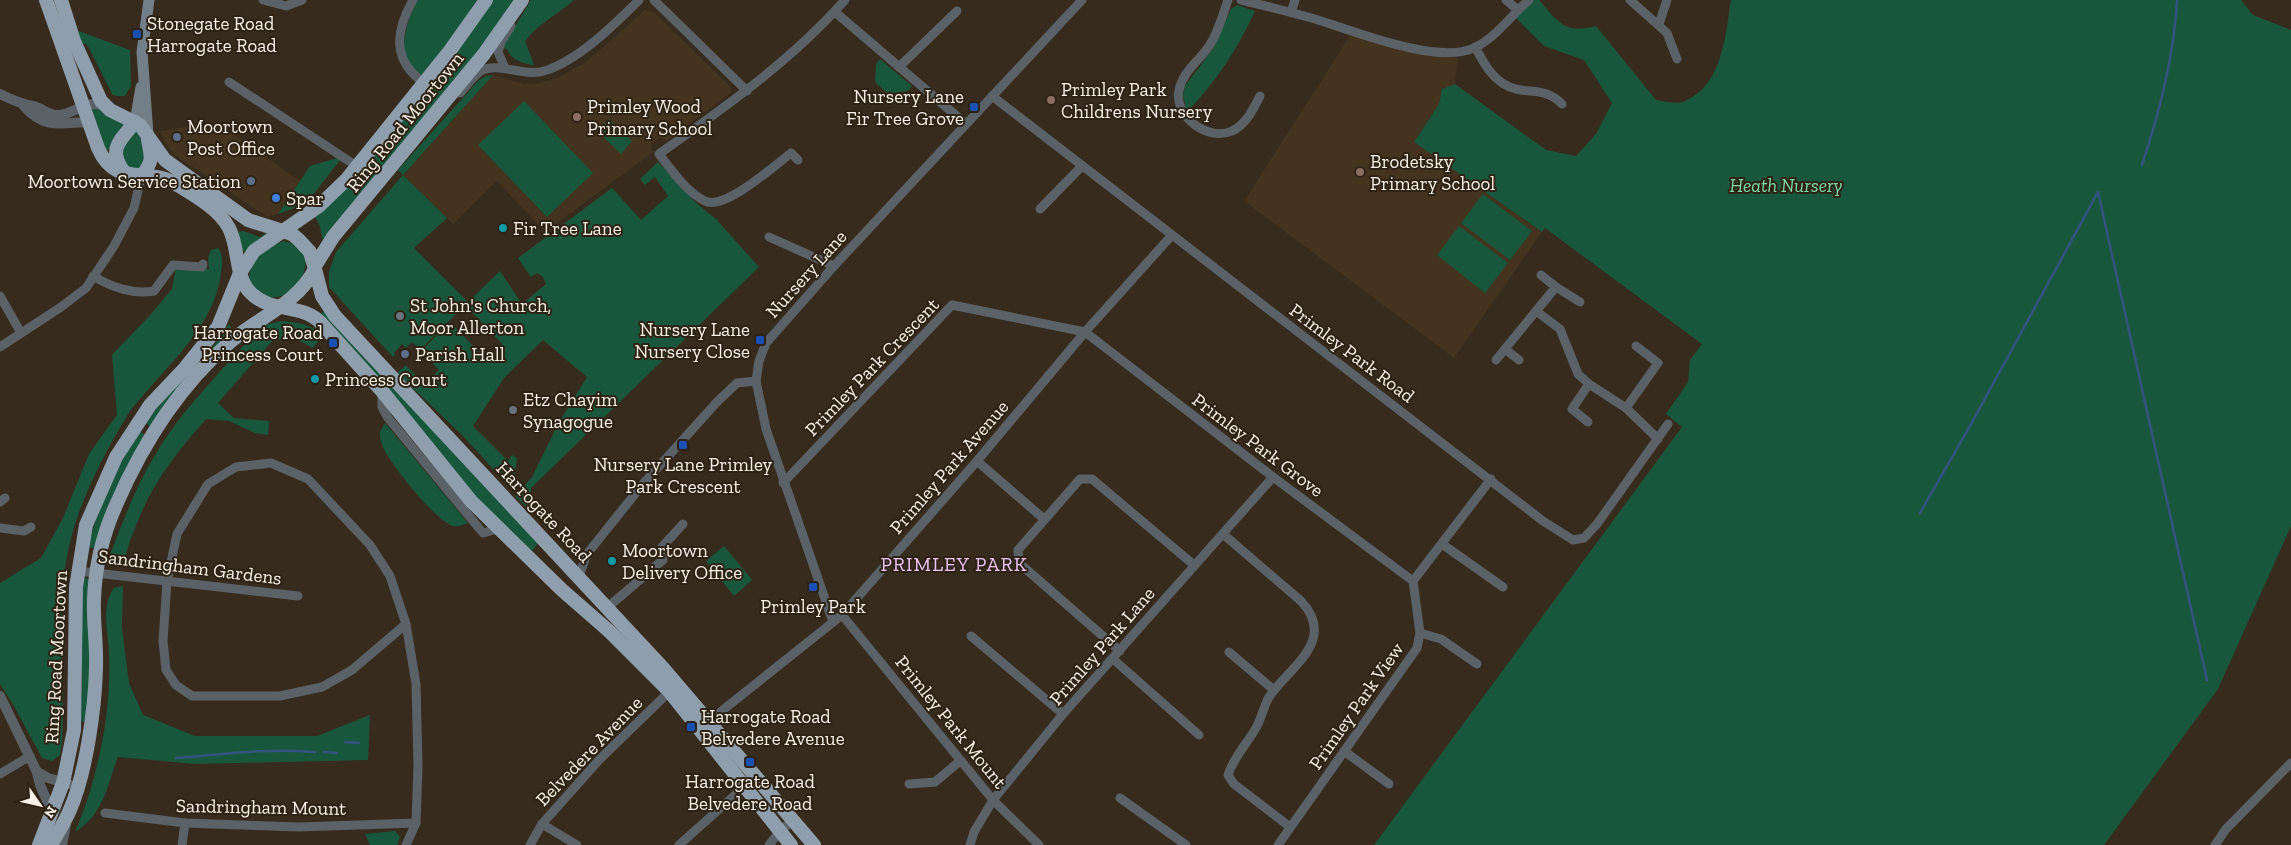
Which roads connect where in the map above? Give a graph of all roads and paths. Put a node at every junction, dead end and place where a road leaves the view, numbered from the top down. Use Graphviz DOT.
graph roads {
  1 [pos="46,0"];
  2 [pos="61,0"];
  3 [pos="149,0"];
  4 [pos="264,0"];
  5 [pos="302,0"];
  6 [pos="412,0"];
  7 [pos="486,0"];
  8 [pos="523,0"];
  9 [pos="639,0"];
  10 [pos="654,0"];
  11 [pos="845,0"];
  12 [pos="1082,0"];
  13 [pos="1228,0"];
  14 [pos="1241,0"];
  15 [pos="1294,0"];
  16 [pos="1506,0"];
  17 [pos="1529,0"];
  18 [pos="1630,0"];
  19 [pos="1667,0"];
  20 [pos="1518,10"];
  21 [pos="957,11"];
  22 [pos="835,12"];
  23 [pos="1291,12"];
  24 [pos="1659,24"];
  25 [pos="1475,48"];
  26 [pos="1677,58"];
  27 [pos="899,67"];
  28 [pos="505,68"];
  29 [pos="143,81"];
  30 [pos="229,82"];
  31 [pos="424,84"];
  32 [pos="747,91"];
  33 [pos="0,94"];
  34 [pos="992,96"];
  35 [pos="1260,96"];
  36 [pos="1562,104"];
  37 [pos="84,105"];
  38 [pos="104,105"];
  39 [pos="24,106"];
  40 [pos="91,122"];
  41 [pos="136,122"];
  42 [pos="966,124"];
  43 [pos="148,135"];
  44 [pos="407,150"];
  45 [pos="798,160"];
  46 [pos="358,167"];
  47 [pos="1081,167"];
  48 [pos="124,173"];
  49 [pos="141,177"];
  50 [pos="1040,209"];
  51 [pos="283,231"];
  52 [pos="1172,235"];
  53 [pos="769,237"];
  54 [pos="203,264"];
  55 [pos="834,266"];
  56 [pos="316,268"];
  57 [pos="240,273"];
  58 [pos="1541,275"];
  59 [pos="94,276"];
  60 [pos="1556,287"];
  61 [pos="0,296"];
  62 [pos="1580,302"];
  63 [pos="281,306"];
  64 [pos="1536,311"];
  65 [pos="1085,332"];
  66 [pos="21,333"];
  67 [pos="1636,346"];
  68 [pos="0,347"];
  69 [pos="1505,349"];
  70 [pos="1496,360"];
  71 [pos="1518,360"];
  72 [pos="756,382"];
  73 [pos="1589,384"];
  74 [pos="1626,408"];
  75 [pos="1588,422"];
  76 [pos="1668,424"];
  77 [pos="1658,439"];
  78 [pos="977,461"];
  79 [pos="1272,477"];
  80 [pos="1491,479"];
  81 [pos="783,483"];
  82 [pos="1044,519"];
  83 [pos="683,524"];
  84 [pos="31,527"];
  85 [pos="0,528"];
  86 [pos="1223,534"];
  87 [pos="1442,544"];
  88 [pos="551,546"];
  89 [pos="1194,566"];
  90 [pos="538,568"];
  91 [pos="78,571"];
  92 [pos="96,572"];
  93 [pos="167,581"];
  94 [pos="583,581"];
  95 [pos="1413,581"];
  96 [pos="1503,587"];
  97 [pos="298,596"];
  98 [pos="608,607"];
  99 [pos="842,615"];
  100 [pos="596,620"];
  101 [pos="833,622"];
  102 [pos="406,624"];
  103 [pos="1420,634"];
  104 [pos="971,636"];
  105 [pos="1120,651"];
  106 [pos="1229,652"];
  107 [pos="1113,659"];
  108 [pos="1477,664"];
  109 [pos="673,688"];
  110 [pos="1274,690"];
  111 [pos="0,696"];
  112 [pos="1063,714"];
  113 [pos="709,721"];
  114 [pos="1199,735"];
  115 [pos="1344,751"];
  116 [pos="30,756"];
  117 [pos="960,761"];
  118 [pos="2291,763"];
  119 [pos="38,772"];
  120 [pos="0,774"];
  121 [pos="63,783"];
  122 [pos="909,784"];
  123 [pos="1390,784"];
  124 [pos="77,786"];
  125 [pos="744,787"];
  126 [pos="1120,798"];
  127 [pos="993,800"];
  128 [pos="52,812"];
  129 [pos="70,812"];
  130 [pos="105,813"];
  131 [pos="793,820"];
  132 [pos="185,823"];
  133 [pos="416,823"];
  134 [pos="542,824"];
  135 [pos="1290,827"];
  136 [pos="780,832"];
  137 [pos="43,844"];
  138 [pos="62,845"];
  139 [pos="182,845"];
  140 [pos="406,845"];
  141 [pos="530,845"];
  142 [pos="577,845"];
  143 [pos="679,845"];
  144 [pos="769,845"];
  145 [pos="791,845"];
  146 [pos="814,845"];
  147 [pos="970,845"];
  148 [pos="1039,845"];
  149 [pos="1186,845"];
  150 [pos="1278,845"];
  151 [pos="2214,845"];
  1 -- 37 [label="highway"];
  2 -- 38 [label="highway"];
  3 -- 29 [label="main road"];
  4 -- 5 [label="street"];
  6 -- 31 [label="street"];
  7 -- 31 [label="highway, Ring Road Moortown"];
  8 -- 28 [label="street"];
  8 -- 44 [label="highway, Ring Road Moortown"];
  9 -- 28 [label="street"];
  10 -- 32 [label="street"];
  11 -- 22 [label="street"];
  12 -- 34 [label="street, Nursery Lane"];
  13 -- 35 [label="street"];
  14 -- 23 [label="street"];
  15 -- 23 [label="street"];
  16 -- 20 [label="street"];
  17 -- 20 [label="street"];
  18 -- 24 [label="street"];
  19 -- 24 [label="street"];
  20 -- 25 [label="street"];
  21 -- 27 [label="street"];
  22 -- 27 [label="street"];
  22 -- 32 [label="street"];
  23 -- 25 [label="street"];
  24 -- 26 [label="street"];
  25 -- 36 [label="street"];
  27 -- 42 [label="street"];
  28 -- 44 [label="street"];
  29 -- 41 [label="main road"];
  29 -- 43 [label="main road"];
  30 -- 46 [label="street"];
  31 -- 46 [label="highway, Ring Road Moortown"];
  32 -- 45 [label="street"];
  33 -- 39 [label="street"];
  34 -- 42 [label="street, Nursery Lane"];
  34 -- 47 [label="street, Primley Park Road"];
  37 -- 38 [label="street"];
  37 -- 39 [label="street"];
  37 -- 40 [label="highway"];
  38 -- 41 [label="highway"];
  39 -- 40 [label="street"];
  40 -- 48 [label="highway"];
  41 -- 43 [label="highway"];
  41 -- 48 [label="highway"];
  42 -- 55 [label="street, Nursery Lane"];
  43 -- 49 [label="highway"];
  43 -- 51 [label="highway"];
  44 -- 56 [label="highway, Ring Road Moortown"];
  46 -- 51 [label="highway, Ring Road Moortown"];
  47 -- 50 [label="street"];
  47 -- 52 [label="street, Primley Park Road"];
  48 -- 49 [label="highway"];
  49 -- 57 [label="highway"];
  49 -- 59 [label="street"];
  51 -- 56 [label="highway"];
  51 -- 57 [label="highway"];
  52 -- 65 [label="street, Primley Park Avenue"];
  52 -- 80 [label="street, Primley Park Road"];
  53 -- 55 [label="street"];
  54 -- 59 [label="street"];
  55 -- 72 [label="street, Nursery Lane"];
  56 -- 63 [label="highway"];
  56 -- 88 [label="highway, Harrogate Road"];
  57 -- 63 [label="highway"];
  57 -- 91 [label="highway, Ring Road Moortown"];
  58 -- 60 [label="street"];
  59 -- 66 [label="street"];
  60 -- 62 [label="street"];
  60 -- 64 [label="street"];
  61 -- 66 [label="street"];
  63 -- 90 [label="highway, Harrogate Road"];
  63 -- 92 [label="highway, Ring Road Moortown"];
  64 -- 69 [label="street"];
  64 -- 73 [label="street"];
  65 -- 78 [label="street, Primley Park Avenue"];
  65 -- 79 [label="street, Primley Park Grove"];
  65 -- 81 [label="street, Primley Park Crescent"];
  66 -- 68 [label="street"];
  67 -- 74 [label="street"];
  69 -- 70 [label="street"];
  69 -- 71 [label="street"];
  72 -- 81 [label="street"];
  72 -- 94 [label="street"];
  73 -- 74 [label="street"];
  73 -- 75 [label="street"];
  74 -- 77 [label="street"];
  76 -- 77 [label="street, Primley Park Road"];
  77 -- 80 [label="street, Primley Park Road"];
  78 -- 82 [label="street"];
  78 -- 99 [label="street, Primley Park Avenue"];
  79 -- 86 [label="street, Primley Park Lane"];
  79 -- 95 [label="street, Primley Park Grove"];
  80 -- 87 [label="street"];
  81 -- 101 [label="street"];
  82 -- 89 [label="street"];
  82 -- 105 [label="street"];
  83 -- 98 [label="street"];
  84 -- 85 [label="street"];
  86 -- 89 [label="street, Primley Park Lane"];
  86 -- 110 [label="street"];
  87 -- 95 [label="street"];
  87 -- 96 [label="street"];
  88 -- 90 [label="highway"];
  88 -- 94 [label="highway, Harrogate Road"];
  89 -- 105 [label="street, Primley Park Lane"];
  90 -- 100 [label="highway, Harrogate Road"];
  91 -- 92 [label="street, Sandringham Gardens"];
  91 -- 121 [label="highway, Ring Road Moortown"];
  92 -- 93 [label="street, Sandringham Gardens"];
  92 -- 124 [label="highway, Ring Road Moortown"];
  93 -- 97 [label="street, Sandringham Gardens"];
  93 -- 102 [label="street"];
  93 -- 102 [label="street"];
  94 -- 98 [label="highway, Harrogate Road"];
  94 -- 100 [label="highway"];
  95 -- 103 [label="street, Primley Park View"];
  98 -- 109 [label="highway, Harrogate Road"];
  99 -- 101 [label="street, Primley Park Avenue"];
  99 -- 117 [label="street, Primley Park Mount"];
  100 -- 109 [label="highway, Harrogate Road"];
  101 -- 113 [label="street, Primley Park Avenue"];
  102 -- 133 [label="street"];
  103 -- 108 [label="street"];
  103 -- 115 [label="street, Primley Park View"];
  104 -- 112 [label="street"];
  105 -- 107 [label="street, Primley Park Lane"];
  106 -- 110 [label="street"];
  107 -- 112 [label="street, Primley Park Lane"];
  107 -- 114 [label="street"];
  109 -- 113 [label="highway, Harrogate Road"];
  109 -- 125 [label="highway, Harrogate Road"];
  109 -- 134 [label="street, Belvedere Avenue"];
  110 -- 135 [label="street"];
  111 -- 116 [label="street"];
  112 -- 127 [label="street, Primley Park Lane"];
  113 -- 131 [label="highway, Harrogate Road"];
  115 -- 123 [label="street"];
  115 -- 135 [label="street, Primley Park View"];
  116 -- 119 [label="street"];
  116 -- 120 [label="street"];
  117 -- 122 [label="street"];
  117 -- 127 [label="street, Primley Park Mount"];
  118 -- 151 [label="street"];
  119 -- 121 [label="street"];
  119 -- 128 [label="street"];
  121 -- 124 [label="street"];
  121 -- 128 [label="highway, Ring Road Moortown"];
  124 -- 129 [label="highway, Ring Road Moortown"];
  125 -- 136 [label="highway, Harrogate Road"];
  125 -- 143 [label="street"];
  126 -- 149 [label="street"];
  127 -- 147 [label="street, Primley Park Lane"];
  127 -- 148 [label="street, Primley Park Mount"];
  128 -- 137 [label="highway, Ring Road Moortown"];
  129 -- 137 [label="highway, Ring Road Moortown"];
  129 -- 138 [label="street"];
  130 -- 132 [label="street, Sandringham Mount"];
  131 -- 136 [label="street"];
  131 -- 146 [label="highway, Harrogate Road"];
  132 -- 133 [label="street, Sandringham Mount"];
  132 -- 139 [label="street"];
  133 -- 140 [label="street"];
  134 -- 141 [label="street, Belvedere Avenue"];
  134 -- 142 [label="street"];
  135 -- 150 [label="street, Primley Park View"];
  136 -- 144 [label="street"];
  136 -- 145 [label="highway, Harrogate Road"];
}
